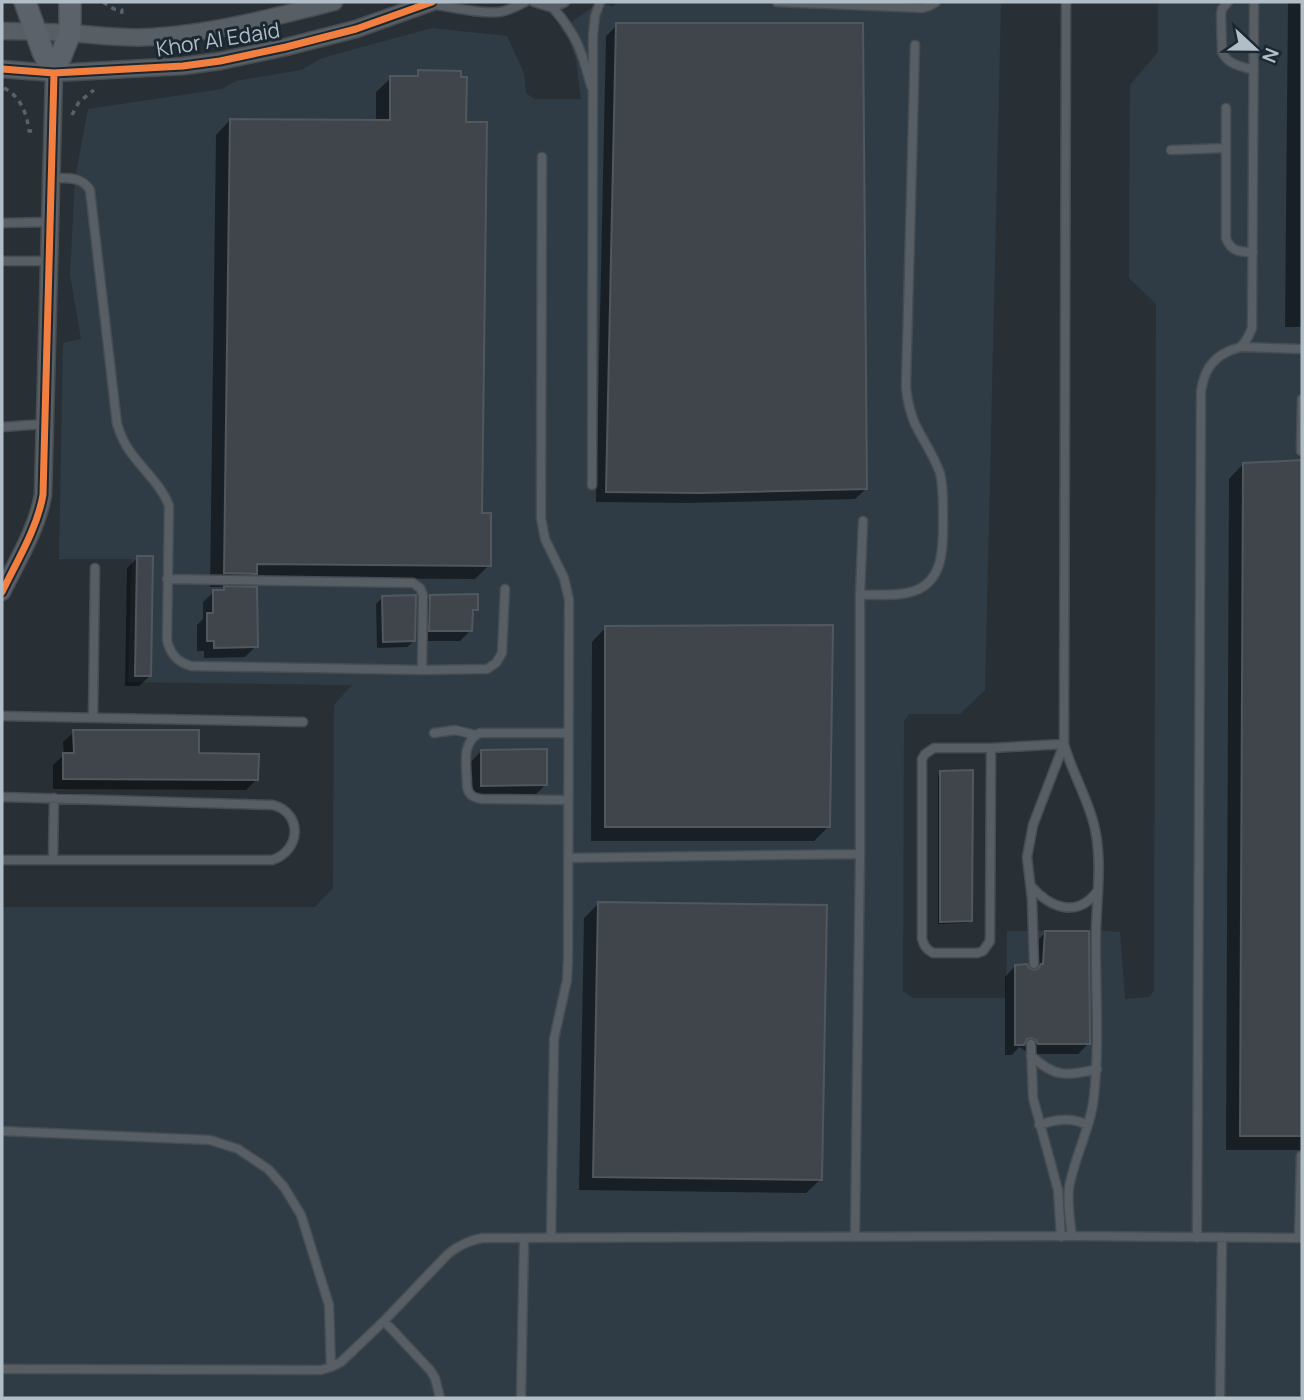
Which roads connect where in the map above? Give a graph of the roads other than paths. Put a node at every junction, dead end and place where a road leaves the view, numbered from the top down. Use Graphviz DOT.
graph roads {
  1 [pos="25,2"];
  2 [pos="71,2"];
  3 [pos="334,2"];
  4 [pos="525,2"];
  5 [pos="534,2"];
  6 [pos="565,2"];
  7 [pos="600,2"];
  8 [pos="777,2"];
  9 [pos="936,2"];
  10 [pos="1066,2"];
  11 [pos="1228,2"];
  12 [pos="1254,2"];
  13 [pos="430,3"];
  14 [pos="553,8"];
  15 [pos="2,31"];
  16 [pos="35,32"];
  17 [pos="70,33"];
  18 [pos="915,45"];
  19 [pos="2,69"];
  20 [pos="1254,69"];
  21 [pos="54,73"];
  22 [pos="594,99"];
  23 [pos="1226,108"];
  24 [pos="1226,148"];
  25 [pos="1171,150"];
  26 [pos="542,157"];
  27 [pos="51,178"];
  28 [pos="50,222"];
  29 [pos="2,223"];
  30 [pos="1253,252"];
  31 [pos="2,261"];
  32 [pos="50,261"];
  33 [pos="1241,347"];
  34 [pos="1302,349"];
  35 [pos="1302,399"];
  36 [pos="44,424"];
  37 [pos="2,427"];
  38 [pos="1301,451"];
  39 [pos="592,485"];
  40 [pos="863,521"];
  41 [pos="95,568"];
  42 [pos="167,579"];
  43 [pos="505,589"];
  44 [pos="2,592"];
  45 [pos="860,595"];
  46 [pos="422,670"];
  47 [pos="2,716"];
  48 [pos="93,718"];
  49 [pos="303,722"];
  50 [pos="434,733"];
  51 [pos="568,733"];
  52 [pos="476,735"];
  53 [pos="1064,744"];
  54 [pos="991,748"];
  55 [pos="2,797"];
  56 [pos="54,798"];
  57 [pos="568,800"];
  58 [pos="860,854"];
  59 [pos="568,858"];
  60 [pos="2,860"];
  61 [pos="53,860"];
  62 [pos="1030,886"];
  63 [pos="1098,890"];
  64 [pos="1034,964"];
  65 [pos="1031,1044"];
  66 [pos="1031,1056"];
  67 [pos="1097,1069"];
  68 [pos="1039,1125"];
  69 [pos="1088,1125"];
  70 [pos="2,1131"];
  71 [pos="1301,1156"];
  72 [pos="1072,1236"];
  73 [pos="855,1237"];
  74 [pos="1061,1237"];
  75 [pos="1222,1237"];
  76 [pos="551,1238"];
  77 [pos="1197,1238"];
  78 [pos="1301,1238"];
  79 [pos="524,1239"];
  80 [pos="384,1321"];
  81 [pos="331,1367"];
  82 [pos="2,1369"];
  83 [pos="440,1398"];
  84 [pos="521,1398"];
  85 [pos="1220,1398"];
  1 -- 16 [label="main road"];
  2 -- 17 [label="main road"];
  3 -- 17 [label="street, Khor Al Edaid"];
  4 -- 13 [label="lane"];
  5 -- 14 [label="lane"];
  6 -- 14 [label="lane"];
  7 -- 22 [label="lane"];
  8 -- 9 [label="lane"];
  10 -- 53 [label="lane"];
  11 -- 20 [label="lane"];
  12 -- 20 [label="lane"];
  13 -- 21 [label="street, Khor Al Edaid"];
  14 -- 22 [label="lane"];
  15 -- 16 [label="street, Khor Al Edaid"];
  16 -- 17 [label="street, Khor Al Edaid"];
  16 -- 21 [label="main road"];
  17 -- 21 [label="main road"];
  18 -- 45 [label="lane"];
  19 -- 21 [label="street, Khor Al Edaid"];
  20 -- 30 [label="lane"];
  21 -- 27 [label="street"];
  22 -- 39 [label="lane"];
  23 -- 24 [label="lane"];
  24 -- 25 [label="lane"];
  24 -- 30 [label="lane"];
  26 -- 51 [label="lane"];
  27 -- 28 [label="street"];
  27 -- 42 [label="lane"];
  28 -- 29 [label="lane"];
  28 -- 32 [label="street"];
  30 -- 33 [label="lane"];
  31 -- 32 [label="lane"];
  32 -- 36 [label="street"];
  33 -- 34 [label="lane"];
  33 -- 77 [label="lane"];
  35 -- 38 [label="lane"];
  36 -- 37 [label="lane"];
  36 -- 44 [label="street"];
  40 -- 45 [label="lane"];
  41 -- 48 [label="lane"];
  42 -- 46 [label="lane"];
  42 -- 46 [label="lane"];
  43 -- 46 [label="lane"];
  45 -- 58 [label="lane"];
  47 -- 48 [label="lane"];
  48 -- 49 [label="lane"];
  50 -- 52 [label="lane"];
  51 -- 52 [label="lane"];
  51 -- 57 [label="lane"];
  52 -- 57 [label="lane"];
  53 -- 54 [label="lane"];
  53 -- 62 [label="lane"];
  53 -- 63 [label="lane"];
  54 -- 54 [label="lane"];
  55 -- 56 [label="lane"];
  56 -- 61 [label="lane"];
  56 -- 61 [label="lane"];
  57 -- 59 [label="lane"];
  58 -- 59 [label="lane"];
  58 -- 73 [label="lane"];
  59 -- 76 [label="lane"];
  60 -- 61 [label="lane"];
  62 -- 63 [label="lane"];
  62 -- 64 [label="lane"];
  63 -- 67 [label="lane"];
  65 -- 66 [label="lane"];
  66 -- 67 [label="lane"];
  66 -- 68 [label="lane"];
  67 -- 69 [label="lane"];
  68 -- 69 [label="lane"];
  68 -- 74 [label="lane"];
  69 -- 72 [label="lane"];
  70 -- 81 [label="lane"];
  71 -- 78 [label="lane"];
  72 -- 74 [label="lane"];
  72 -- 77 [label="lane"];
  73 -- 74 [label="lane"];
  73 -- 76 [label="lane"];
  75 -- 77 [label="lane"];
  75 -- 78 [label="lane"];
  75 -- 85 [label="lane"];
  76 -- 79 [label="lane"];
  79 -- 80 [label="lane"];
  79 -- 84 [label="lane"];
  80 -- 81 [label="lane"];
  80 -- 83 [label="lane"];
  81 -- 82 [label="lane"];
}
